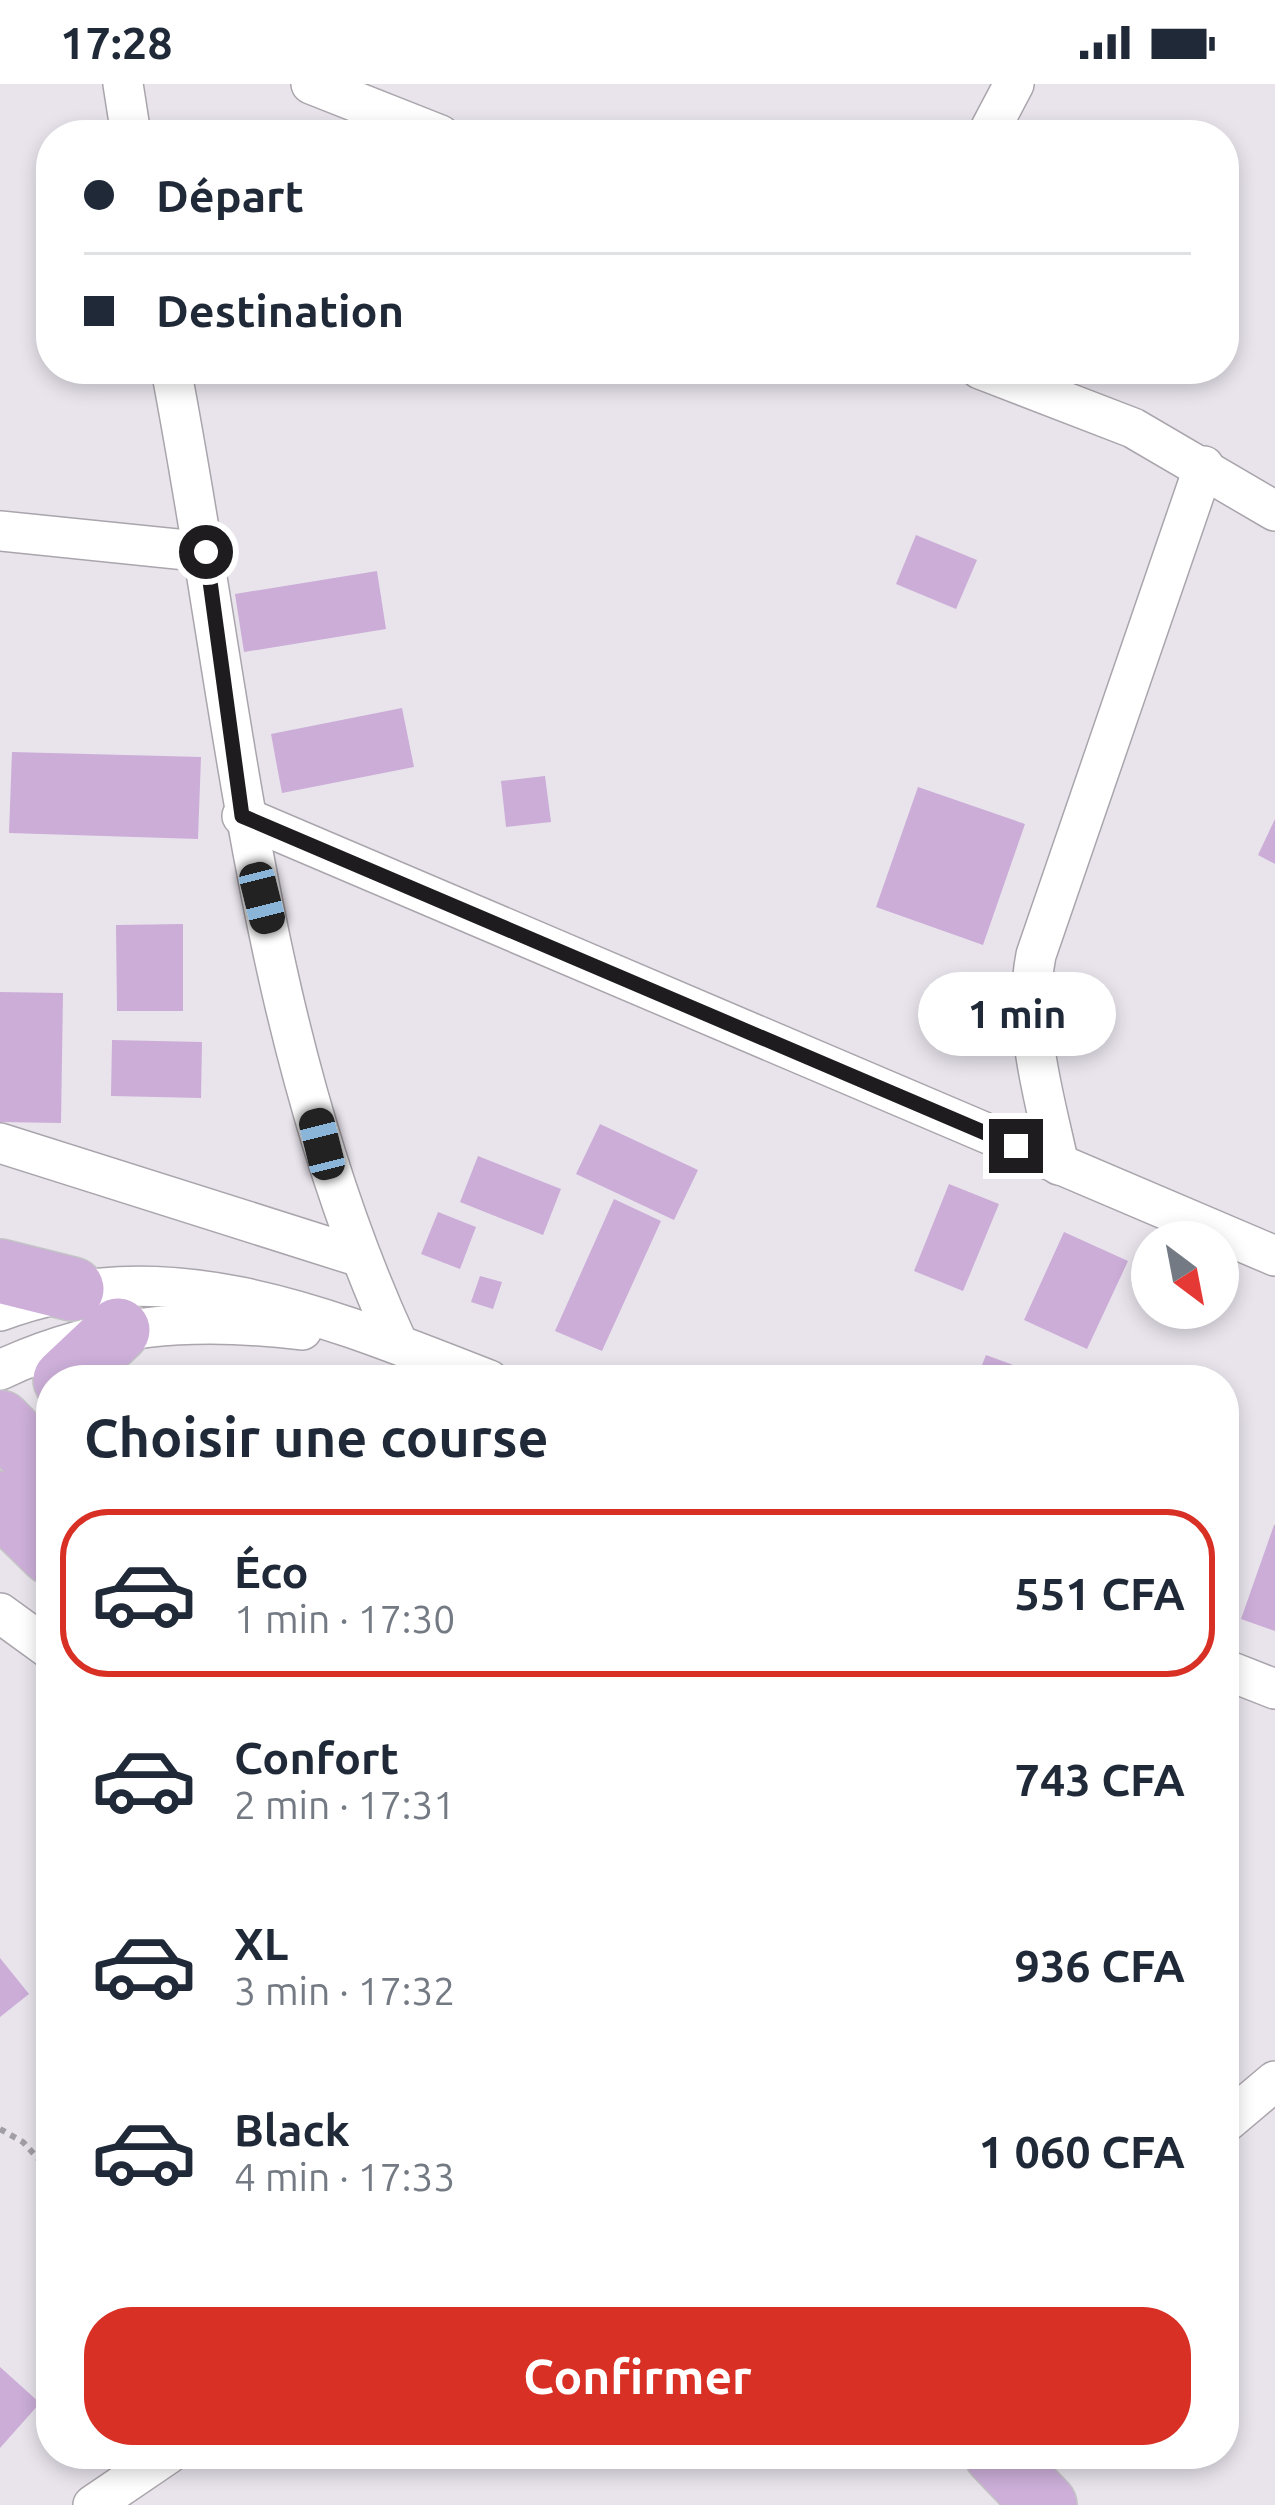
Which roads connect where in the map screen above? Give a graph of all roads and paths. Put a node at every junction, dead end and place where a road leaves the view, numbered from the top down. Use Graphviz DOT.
graph roads {
  1 [pos="123,84"];
  2 [pos="311,84"];
  3 [pos="1014,84"];
  4 [pos="129,120"];
  5 [pos="402,120"];
  6 [pos="995,120"];
  7 [pos="174,384"];
  8 [pos="1019,384"];
  9 [pos="1204,466"];
  10 [pos="1275,512"];
  11 [pos="0,531"];
  12 [pos="206,552"];
  13 [pos="242,816"];
  14 [pos="0,1143"];
  15 [pos="1058,1165"];
  16 [pos="357,1256"];
  17 [pos="1275,1256"];
  18 [pos="0,1271"];
  19 [pos="95,1309"];
  20 [pos="0,1311"];
  21 [pos="391,1342"];
  22 [pos="71,1365"];
  23 [pos="450,1365"];
  24 [pos="0,1370"];
  25 [pos="28,1455"];
  26 [pos="36,1489"];
  27 [pos="0,1613"];
  28 [pos="36,1639"];
  29 [pos="1239,1675"];
  30 [pos="1275,1689"];
  31 [pos="1275,2080"];
  32 [pos="1239,2111"];
  33 [pos="0,2129"];
  34 [pos="36,2156"];
  35 [pos="146,2469"];
  36 [pos="1010,2469"];
  37 [pos="93,2505"];
  38 [pos="1045,2505"];
  1 -- 4 [label="street"];
  2 -- 5 [label="street"];
  3 -- 6 [label="street"];
  7 -- 12 [label="street"];
  8 -- 9 [label="street"];
  9 -- 10 [label="street"];
  9 -- 15 [label="street"];
  11 -- 12 [label="street"];
  12 -- 13 [label="street"];
  13 -- 15 [label="street"];
  13 -- 16 [label="street"];
  14 -- 16 [label="street"];
  15 -- 17 [label="street"];
  16 -- 21 [label="street"];
  18 -- 19 [label="main road"];
  19 -- 20 [label="street"];
  19 -- 21 [label="street"];
  19 -- 21 [label="street"];
  19 -- 22 [label="main road"];
  19 -- 24 [label="street"];
  21 -- 23 [label="street"];
  25 -- 26 [label="main road"];
  27 -- 28 [label="street"];
  29 -- 30 [label="street"];
  31 -- 32 [label="street"];
  33 -- 34 [label="path"];
  35 -- 37 [label="street"];
  36 -- 38 [label="main road"];
}
